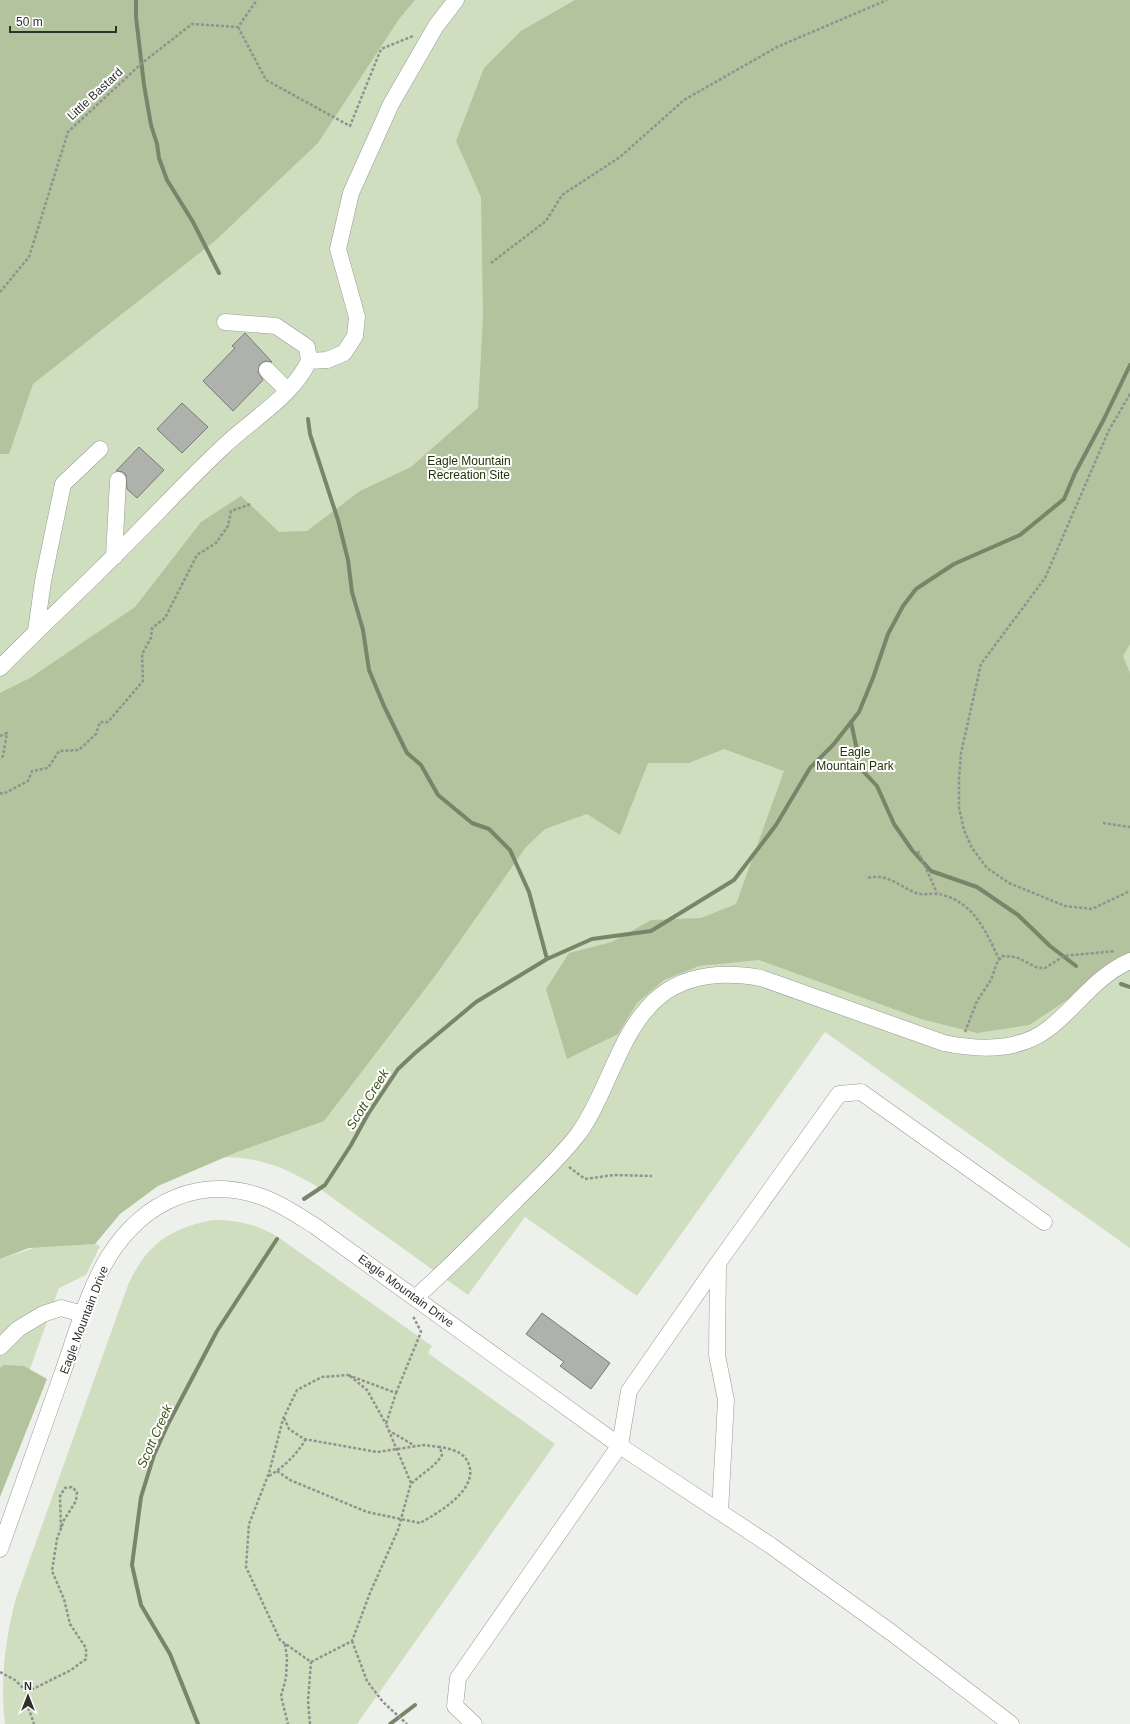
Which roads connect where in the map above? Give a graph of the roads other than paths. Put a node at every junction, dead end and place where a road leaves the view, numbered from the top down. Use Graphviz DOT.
graph roads {
  1 [pos="456,0"];
  2 [pos="225,322"];
  3 [pos="309,361"];
  4 [pos="267,370"];
  5 [pos="287,390"];
  6 [pos="100,449"];
  7 [pos="118,480"];
  8 [pos="114,557"];
  9 [pos="36,631"];
  10 [pos="0,668"];
  11 [pos="1130,961"];
  12 [pos="1044,1222"];
  13 [pos="718,1263"];
  14 [pos="415,1298"];
  15 [pos="83,1314"];
  16 [pos="0,1348"];
  17 [pos="620,1445"];
  18 [pos="720,1512"];
  19 [pos="0,1549"];
  20 [pos="474,1724"];
  21 [pos="1011,1724"];
  1 -- 3 [label="street"];
  2 -- 3 [label="street"];
  3 -- 5 [label="street"];
  4 -- 5 [label="street"];
  5 -- 8 [label="street"];
  6 -- 9 [label="street"];
  7 -- 8 [label="street"];
  8 -- 9 [label="street"];
  9 -- 10 [label="street"];
  11 -- 14 [label="street"];
  12 -- 13 [label="street"];
  13 -- 17 [label="street"];
  13 -- 18 [label="street"];
  14 -- 15 [label="street, Eagle Mountain Drive"];
  14 -- 17 [label="street, Eagle Mountain Drive"];
  15 -- 16 [label="street"];
  15 -- 19 [label="street, Eagle Mountain Drive"];
  17 -- 18 [label="street, Eagle Mountain Drive"];
  17 -- 20 [label="street"];
  18 -- 21 [label="street, Eagle Mountain Drive"];
}
